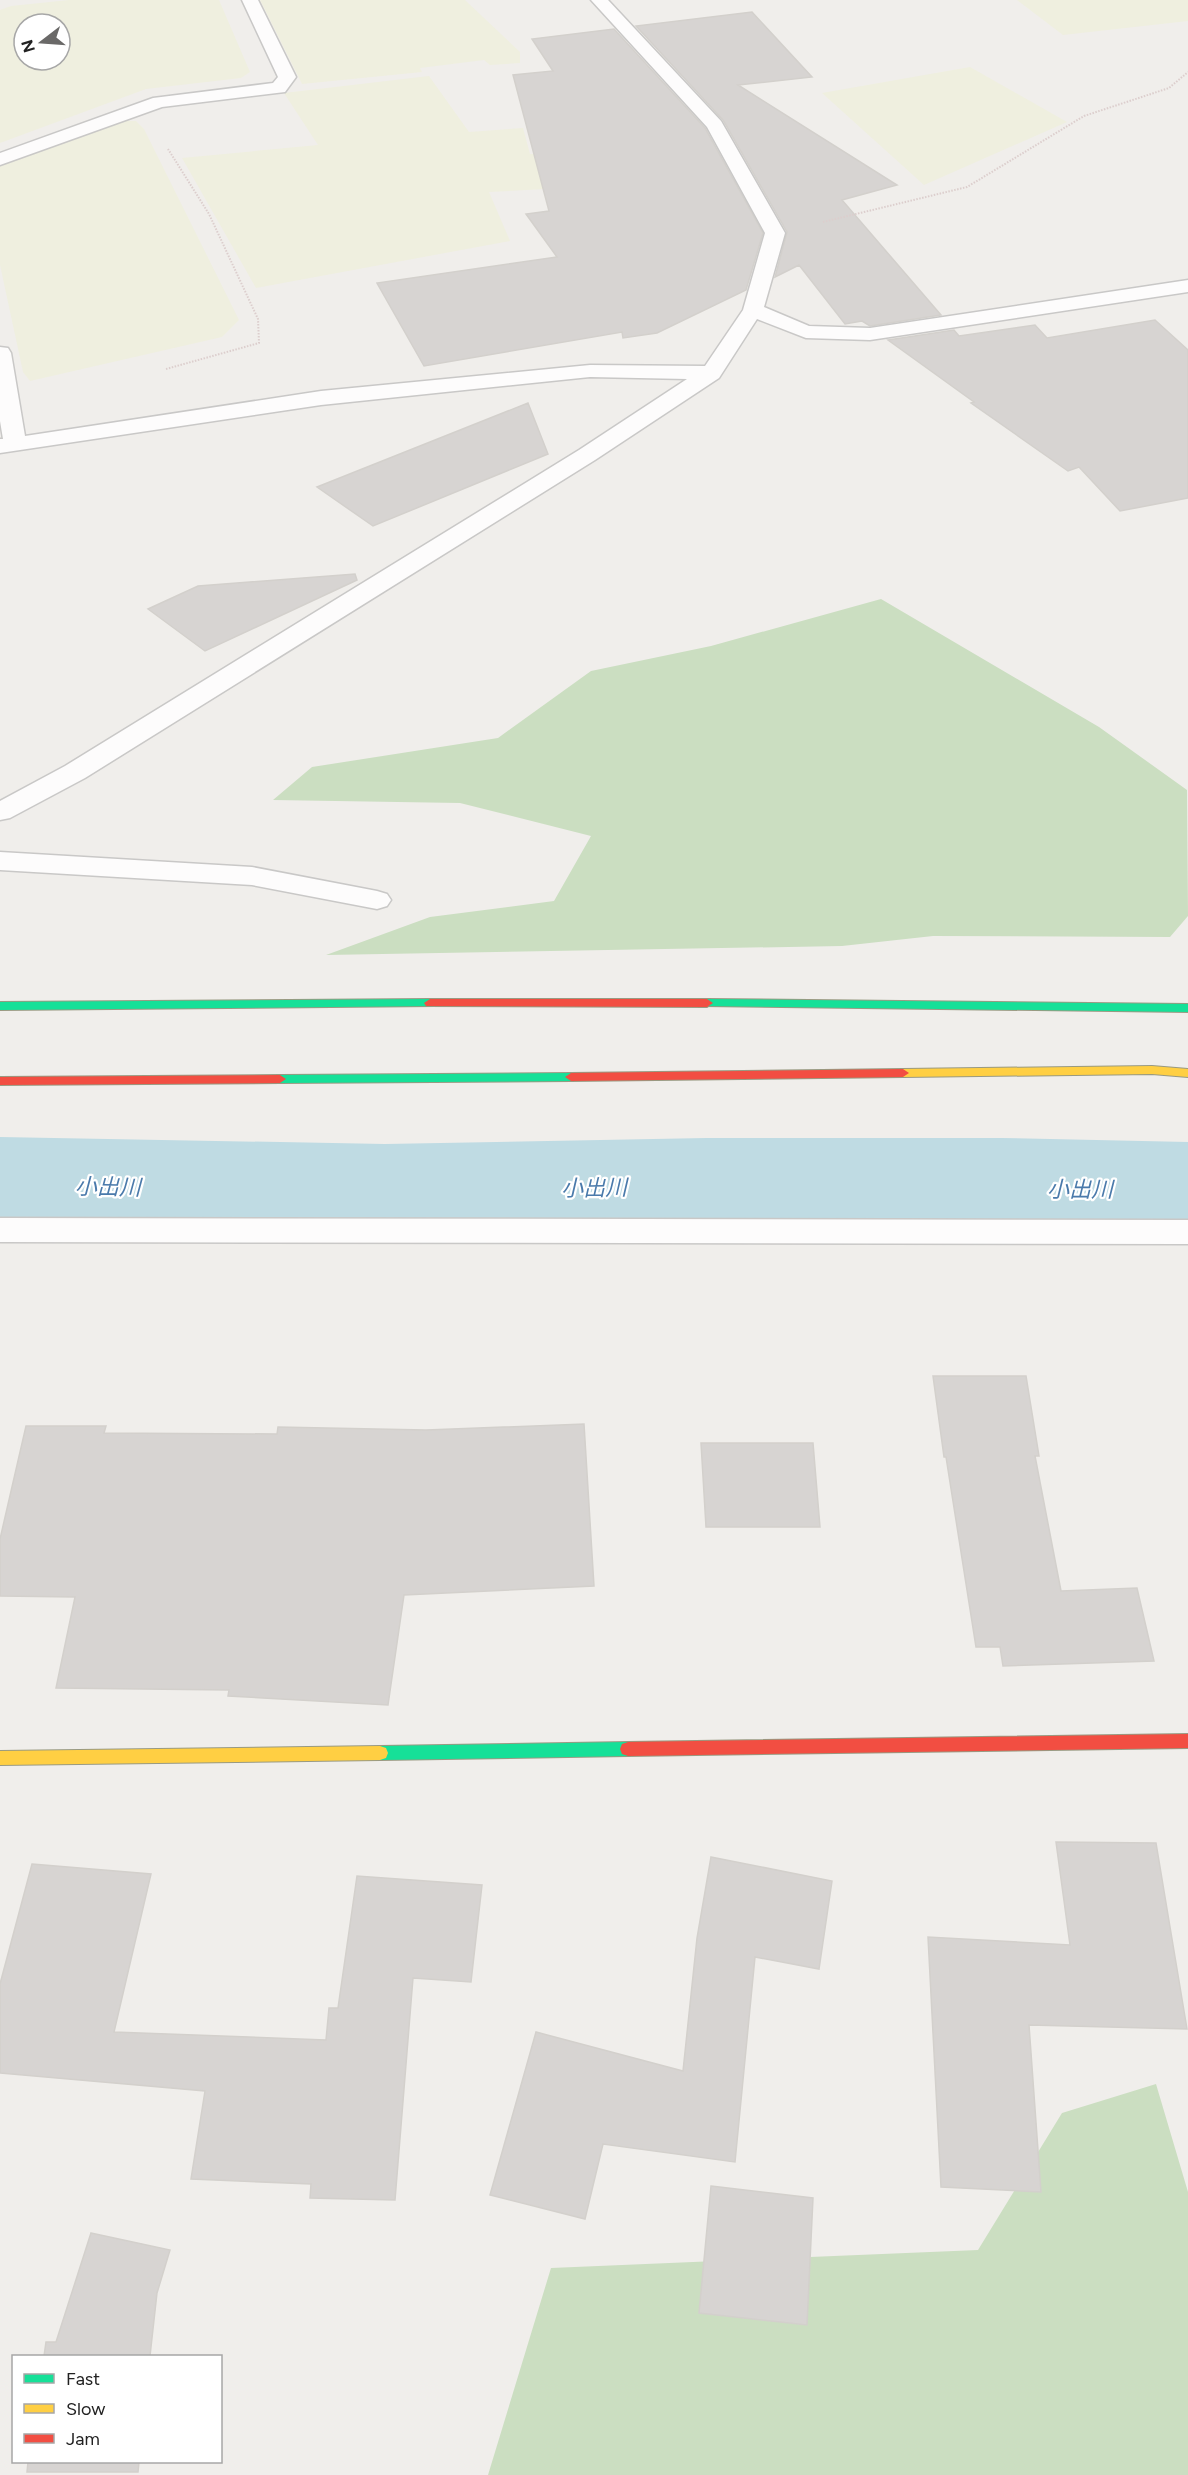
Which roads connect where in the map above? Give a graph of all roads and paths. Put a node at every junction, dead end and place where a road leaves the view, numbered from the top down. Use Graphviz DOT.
graph roads {
  1 [pos="250,0"];
  2 [pos="599,0"];
  3 [pos="1188,72"];
  4 [pos="135,110"];
  5 [pos="0,159"];
  6 [pos="775,233"];
  7 [pos="1188,286"];
  8 [pos="753,309"];
  9 [pos="0,353"];
  10 [pos="164,370"];
  11 [pos="711,373"];
  12 [pos="7,445"];
  13 [pos="0,812"];
  14 [pos="0,861"];
  15 [pos="377,900"];
  16 [pos="0,1006"];
  17 [pos="1188,1008"];
  18 [pos="1188,1073"];
  19 [pos="0,1081"];
  20 [pos="0,1230"];
  21 [pos="1188,1232"];
  22 [pos="1188,1741"];
  23 [pos="0,1758"];
  1 -- 4 [label="street"];
  2 -- 6 [label="street"];
  3 -- 6 [label="path"];
  4 -- 5 [label="street"];
  4 -- 10 [label="path"];
  6 -- 8 [label="street"];
  7 -- 8 [label="street"];
  8 -- 11 [label="street"];
  9 -- 12 [label="street"];
  11 -- 12 [label="street"];
  11 -- 13 [label="street"];
  14 -- 15 [label="street"];
  16 -- 17 [label="street"];
  18 -- 19 [label="street"];
  20 -- 21 [label="street"];
  22 -- 23 [label="street"];
}
